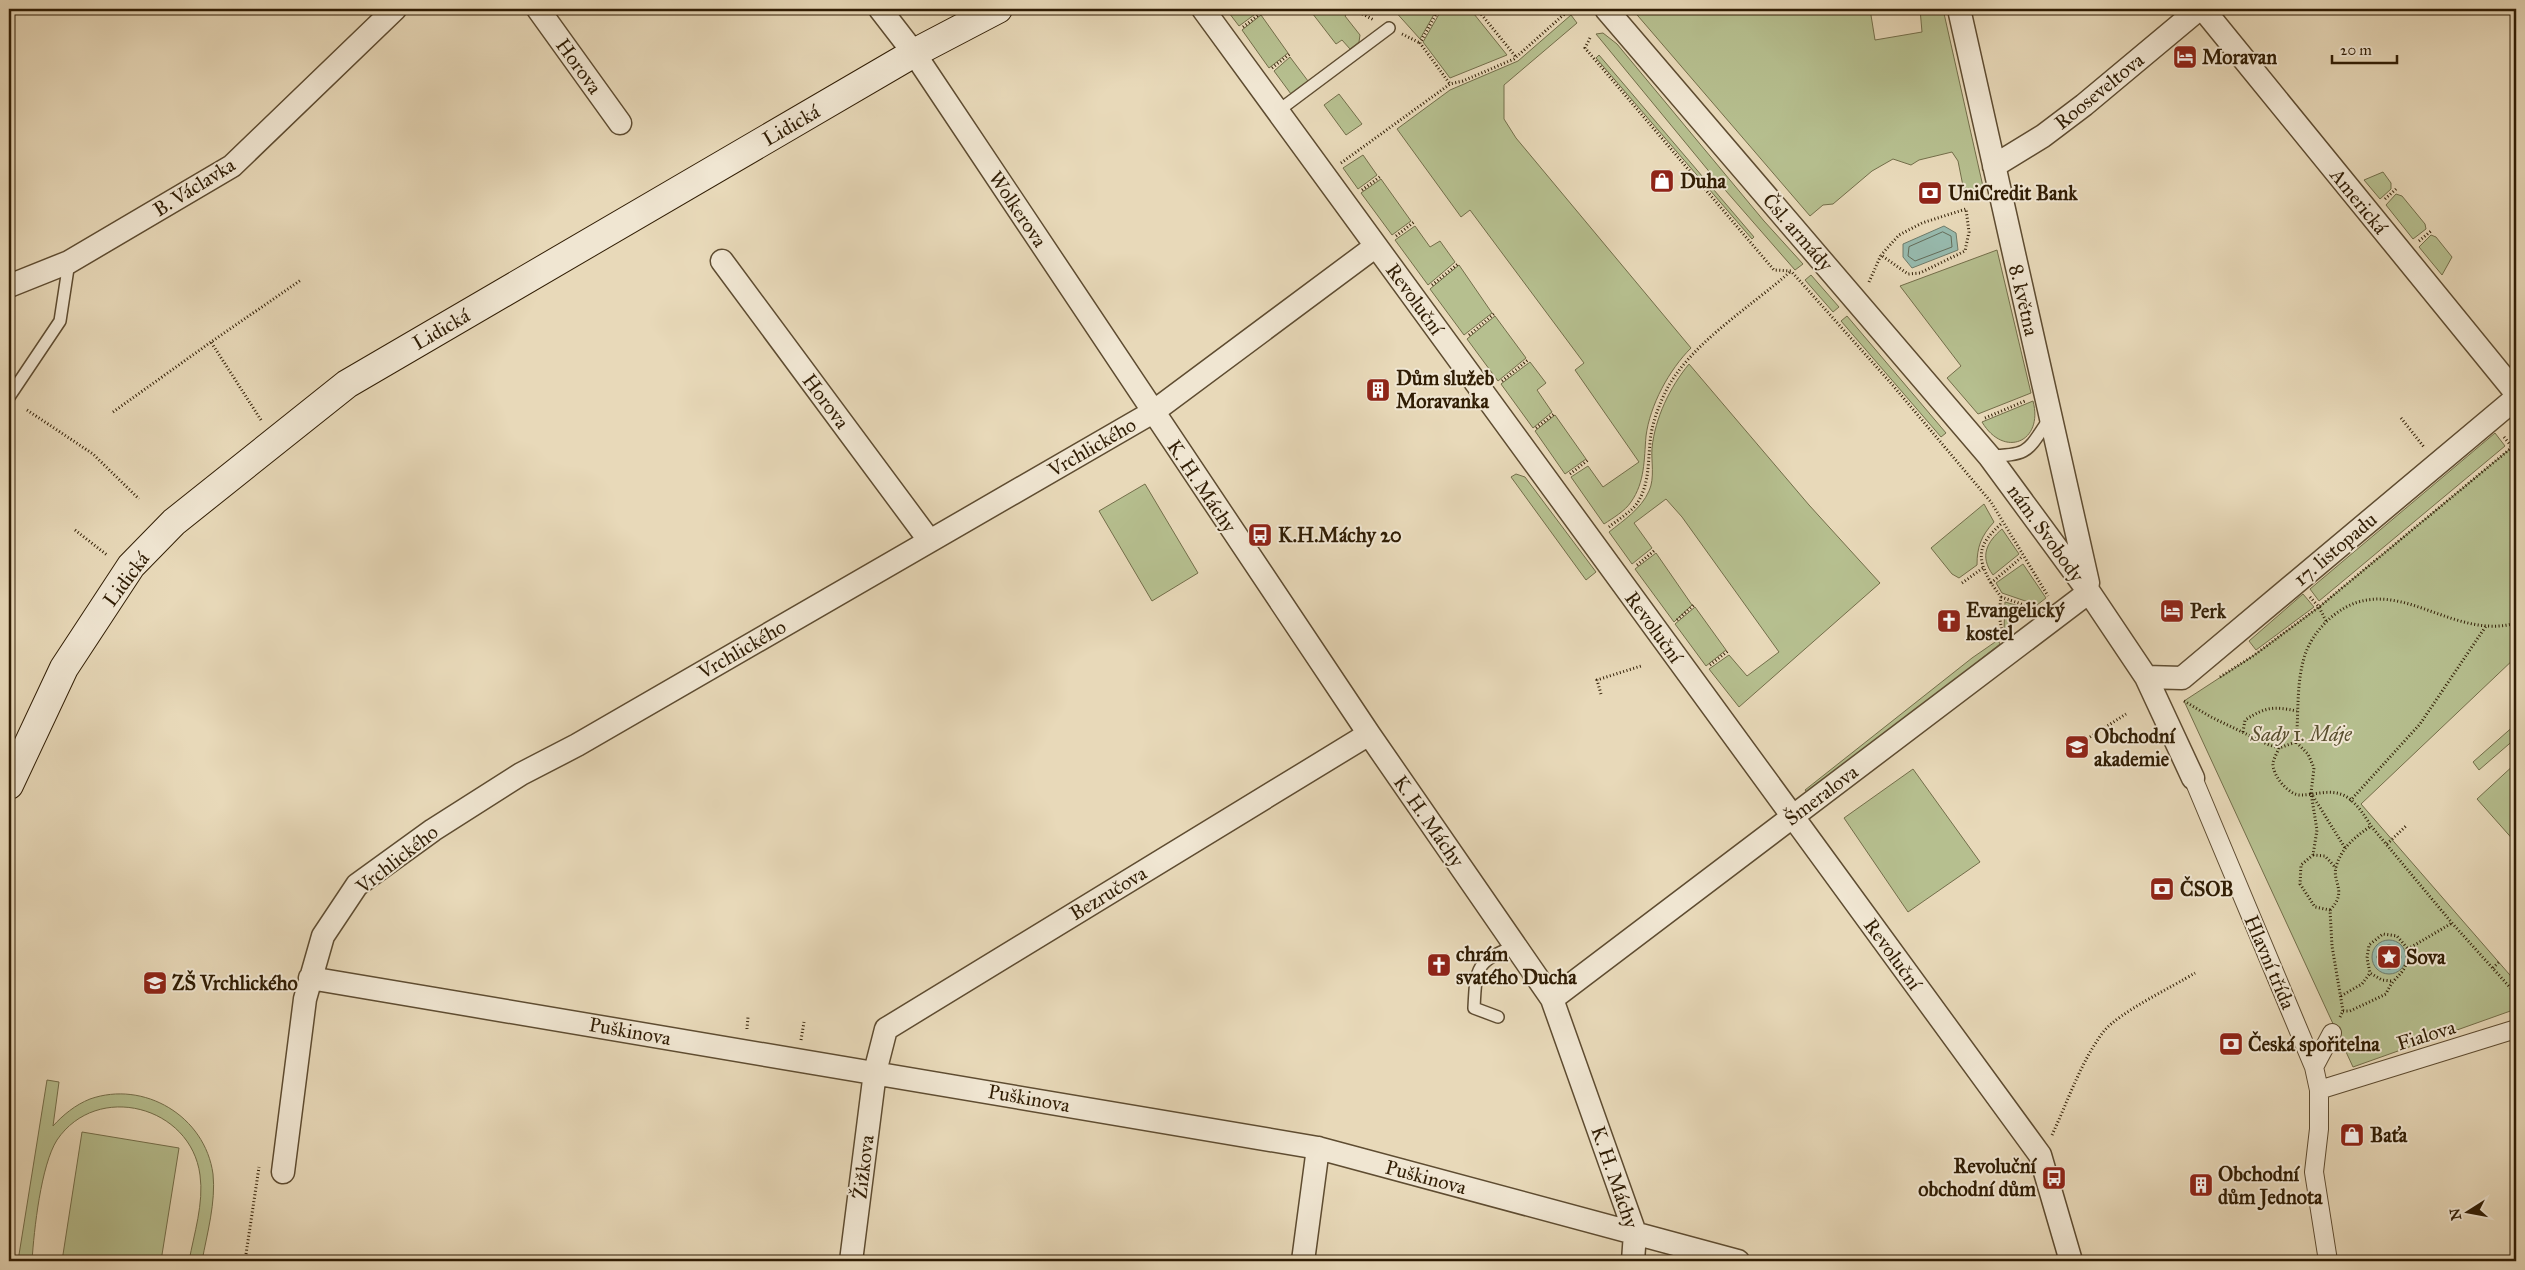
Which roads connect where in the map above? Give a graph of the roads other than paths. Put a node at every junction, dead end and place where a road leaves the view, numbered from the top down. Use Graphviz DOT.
graph roads {
  1 [pos="396,9"];
  2 [pos="538,9"];
  3 [pos="880,9"];
  4 [pos="998,9"];
  5 [pos="1203,9"];
  6 [pos="1606,9"];
  7 [pos="1959,9"];
  8 [pos="2201,9"];
  9 [pos="1389,28"];
  10 [pos="914,53"];
  11 [pos="1278,111"];
  12 [pos="620,123"];
  13 [pos="1994,166"];
  14 [pos="1384,243"];
  15 [pos="69,262"];
  16 [pos="722,262"];
  17 [pos="9,286"];
  18 [pos="2516,393"];
  19 [pos="9,397"];
  20 [pos="2516,398"];
  21 [pos="1153,412"];
  22 [pos="2050,417"];
  23 [pos="1989,456"];
  24 [pos="929,540"];
  25 [pos="2089,592"];
  26 [pos="2146,677"];
  27 [pos="1369,734"];
  28 [pos="2193,778"];
  29 [pos="9,785"];
  30 [pos="1793,817"];
  31 [pos="1516,946"];
  32 [pos="310,978"];
  33 [pos="1552,999"];
  34 [pos="1498,1016"];
  35 [pos="2516,1029"];
  36 [pos="2332,1033"];
  37 [pos="2314,1067"];
  38 [pos="875,1072"];
  39 [pos="2319,1090"];
  40 [pos="1318,1148"];
  41 [pos="283,1172"];
  42 [pos="1635,1233"];
  43 [pos="851,1261"];
  44 [pos="1303,1261"];
  45 [pos="1633,1261"];
  46 [pos="1738,1261"];
  47 [pos="2070,1261"];
  48 [pos="2328,1261"];
  1 -- 15 [label="street, B. Václavka"];
  2 -- 12 [label="street, Horova"];
  3 -- 10 [label="street, Wolkerova"];
  4 -- 10 [label="main road, Lidická"];
  5 -- 11 [label="street, Revoluční"];
  6 -- 23 [label="street, Čsl. armády"];
  7 -- 13 [label="street, 8. května"];
  8 -- 13 [label="street, Rooseveltova"];
  8 -- 18 [label="street, Americká"];
  9 -- 11 [label="lane"];
  10 -- 21 [label="street, Wolkerova"];
  10 -- 29 [label="main road, Lidická"];
  11 -- 14 [label="street, Revoluční"];
  13 -- 22 [label="street, 8. května"];
  14 -- 21 [label="street, Vrchlického"];
  14 -- 30 [label="street, Revoluční"];
  15 -- 17 [label="street, B. Václavka"];
  15 -- 19 [label="lane"];
  16 -- 24 [label="street, Horova"];
  20 -- 26 [label="street, 17. listopadu"];
  21 -- 24 [label="street, Vrchlického"];
  21 -- 27 [label="street, K. H. Máchy"];
  22 -- 23 [label="lane, nám. Svobody"];
  22 -- 25 [label="street, 8. května"];
  23 -- 25 [label="street, nám. Svobody"];
  24 -- 32 [label="street, Vrchlického"];
  25 -- 26 [label="street, nám. Svobody"];
  25 -- 30 [label="street, Šmeralova"];
  26 -- 28 [label="street, Hlavní třída"];
  27 -- 31 [label="street, K. H. Máchy"];
  27 -- 38 [label="street, Bezručova"];
  28 -- 37 [label="street, Hlavní třída"];
  30 -- 33 [label="street, Šmeralova"];
  30 -- 47 [label="street, Revoluční"];
  31 -- 33 [label="street, K. H. Máchy"];
  31 -- 34 [label="lane"];
  32 -- 38 [label="street, Puškinova"];
  32 -- 41 [label="street, Vrchlického"];
  33 -- 42 [label="street, K. H. Máchy"];
  35 -- 39 [label="street, Fialova"];
  36 -- 37 [label="street"];
  37 -- 39 [label="street, Hlavní třída"];
  38 -- 40 [label="street, Puškinova"];
  38 -- 43 [label="street, Žižkova"];
  39 -- 48 [label="street, Hlavní třída"];
  40 -- 42 [label="street, Puškinova"];
  40 -- 44 [label="street"];
  42 -- 45 [label="street, K. H. Máchy"];
  42 -- 46 [label="street, Puškinova"];
}
